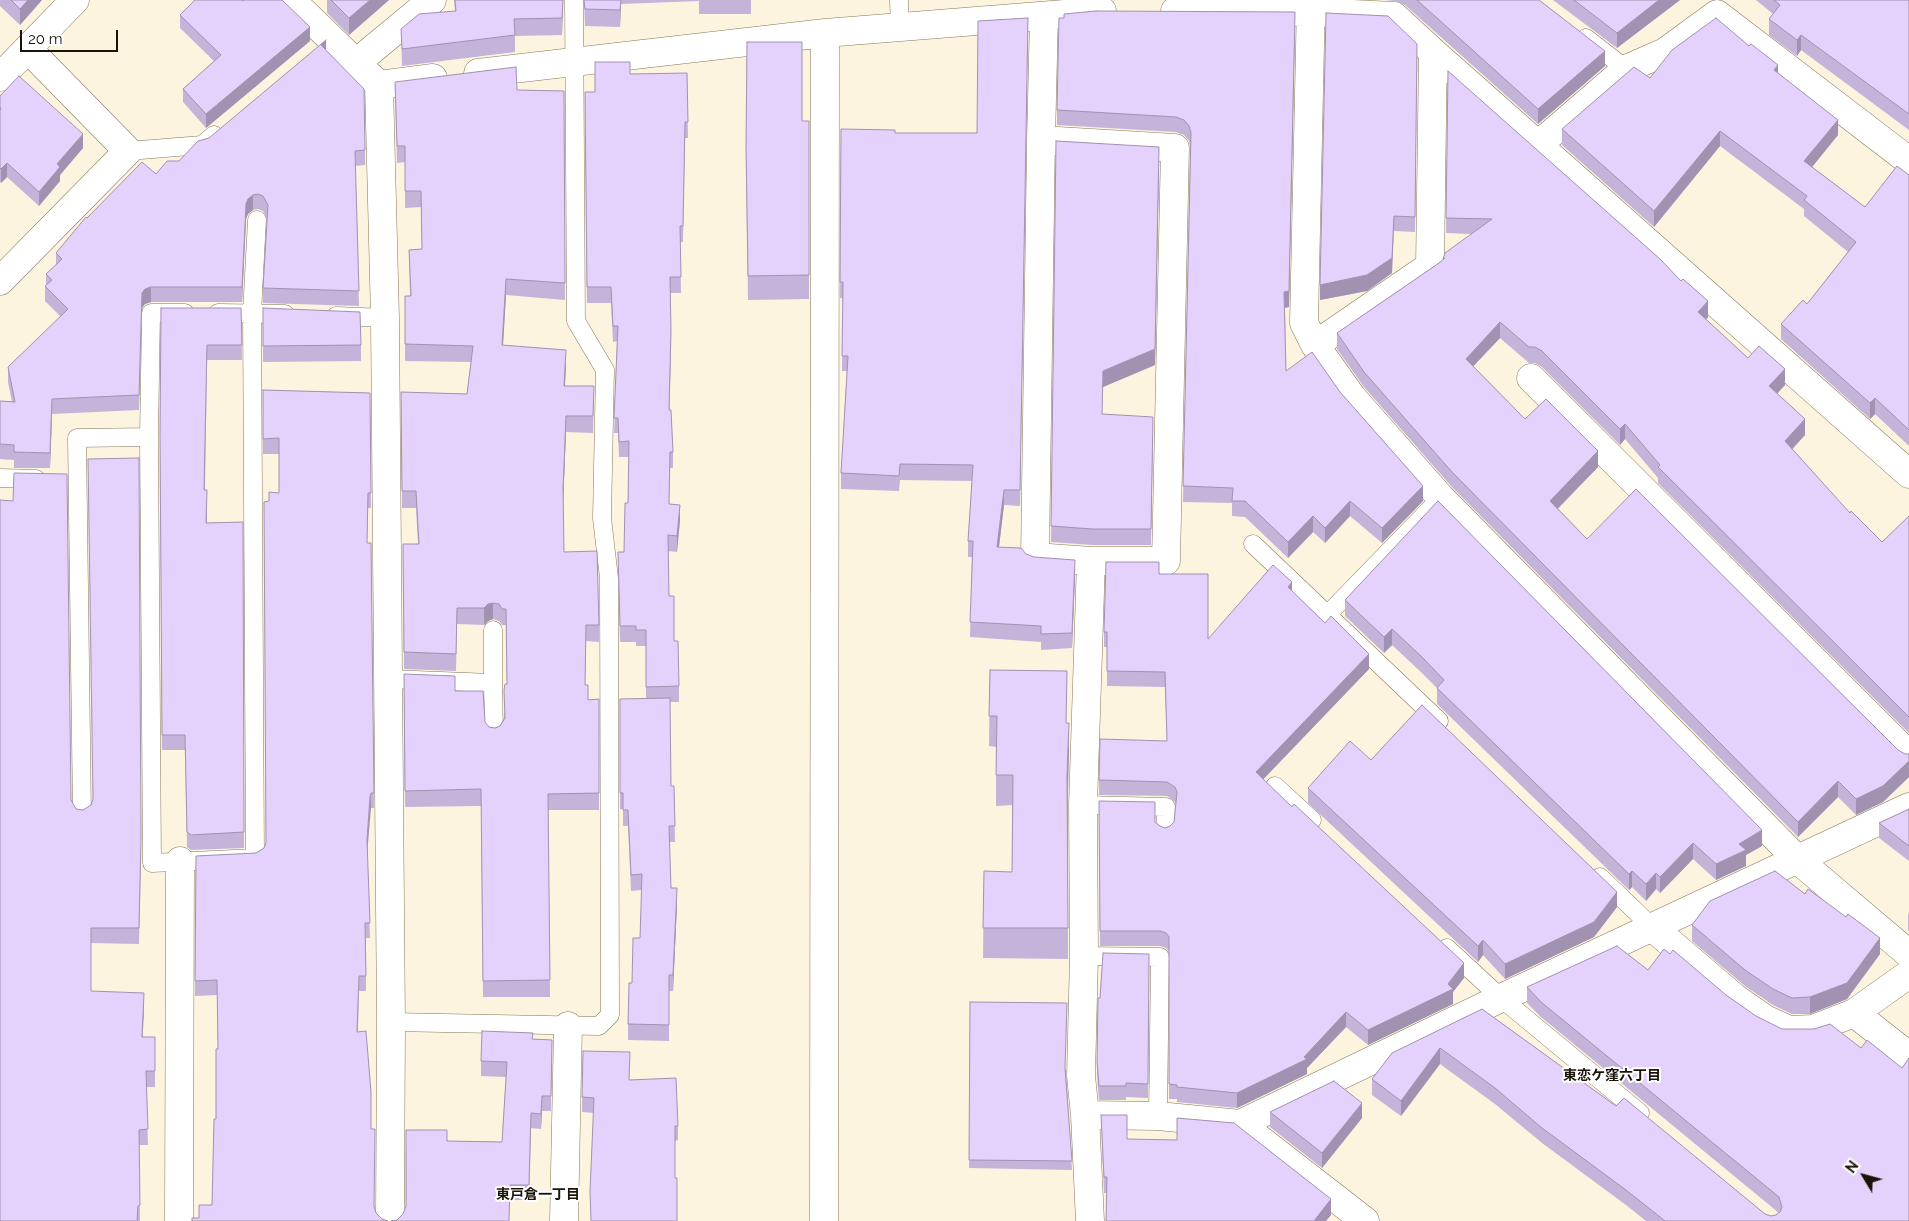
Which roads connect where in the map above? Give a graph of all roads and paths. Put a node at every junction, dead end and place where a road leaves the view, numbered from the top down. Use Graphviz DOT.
graph roads {
  1 [pos="76,0"];
  2 [pos="290,0"];
  3 [pos="432,0"];
  4 [pos="574,0"];
  5 [pos="899,0"];
  6 [pos="1096,6"];
  7 [pos="1311,6"];
  8 [pos="1125,11"];
  9 [pos="1154,11"];
  10 [pos="1044,16"];
  11 [pos="900,27"];
  12 [pos="1574,29"];
  13 [pos="825,33"];
  14 [pos="28,50"];
  15 [pos="1433,52"];
  16 [pos="575,60"];
  17 [pos="356,63"];
  18 [pos="1626,69"];
  19 [pos="0,77"];
  20 [pos="379,85"];
  21 [pos="225,126"];
  22 [pos="1041,140"];
  23 [pos="1538,145"];
  24 [pos="128,151"];
  25 [pos="1909,161"];
  26 [pos="257,220"];
  27 [pos="0,281"];
  28 [pos="252,313"];
  29 [pos="300,315"];
  30 [pos="319,315"];
  31 [pos="385,318"];
  32 [pos="1315,345"];
  33 [pos="1531,378"];
  34 [pos="149,436"];
  35 [pos="1909,474"];
  36 [pos="0,478"];
  37 [pos="76,479"];
  38 [pos="1441,498"];
  39 [pos="1253,544"];
  40 [pos="1091,561"];
  41 [pos="1328,614"];
  42 [pos="493,630"];
  43 [pos="388,679"];
  44 [pos="493,683"];
  45 [pos="1447,729"];
  46 [pos="494,734"];
  47 [pos="1909,755"];
  48 [pos="1275,786"];
  49 [pos="1083,805"];
  50 [pos="1909,807"];
  51 [pos="82,815"];
  52 [pos="1165,832"];
  53 [pos="1326,834"];
  54 [pos="1798,860"];
  55 [pos="180,861"];
  56 [pos="1588,866"];
  57 [pos="1652,927"];
  58 [pos="1435,936"];
  59 [pos="1909,954"];
  60 [pos="1084,956"];
  61 [pos="1909,974"];
  62 [pos="1501,998"];
  63 [pos="1854,1013"];
  64 [pos="391,1022"];
  65 [pos="568,1026"];
  66 [pos="1909,1056"];
  67 [pos="1085,1115"];
  68 [pos="1158,1116"];
  69 [pos="1651,1122"];
  70 [pos="1240,1124"];
  71 [pos="179,1221"];
  72 [pos="390,1221"];
  73 [pos="564,1221"];
  74 [pos="824,1221"];
  75 [pos="1090,1221"];
  76 [pos="1364,1221"];
  1 -- 14 [label="street"];
  2 -- 17 [label="street"];
  3 -- 17 [label="street"];
  4 -- 16 [label="lane"];
  5 -- 11 [label="lane"];
  6 -- 8 [label="street"];
  6 -- 10 [label="street"];
  7 -- 9 [label="street"];
  7 -- 15 [label="street"];
  7 -- 32 [label="street"];
  10 -- 11 [label="street"];
  10 -- 22 [label="street"];
  11 -- 13 [label="street"];
  12 -- 18 [label="lane"];
  13 -- 16 [label="street"];
  13 -- 74 [label="street"];
  14 -- 19 [label="street"];
  14 -- 24 [label="street"];
  15 -- 23 [label="street"];
  15 -- 32 [label="street"];
  16 -- 20 [label="street"];
  16 -- 65 [label="lane"];
  17 -- 20 [label="street"];
  18 -- 23 [label="street"];
  18 -- 25 [label="street"];
  20 -- 31 [label="street"];
  21 -- 24 [label="lane"];
  22 -- 40 [label="street"];
  22 -- 40 [label="street"];
  23 -- 35 [label="street"];
  24 -- 27 [label="street"];
  26 -- 28 [label="lane"];
  28 -- 29 [label="lane"];
  28 -- 34 [label="lane"];
  28 -- 55 [label="lane"];
  30 -- 31 [label="lane"];
  31 -- 43 [label="street"];
  32 -- 38 [label="street"];
  33 -- 47 [label="street"];
  34 -- 37 [label="lane"];
  34 -- 55 [label="lane"];
  36 -- 37 [label="lane"];
  37 -- 51 [label="lane"];
  38 -- 41 [label="lane"];
  38 -- 54 [label="street"];
  39 -- 41 [label="lane"];
  40 -- 49 [label="street"];
  41 -- 45 [label="lane"];
  42 -- 44 [label="lane"];
  43 -- 44 [label="lane"];
  43 -- 64 [label="street"];
  44 -- 46 [label="lane"];
  48 -- 53 [label="lane"];
  49 -- 52 [label="lane"];
  49 -- 60 [label="street"];
  50 -- 54 [label="street"];
  54 -- 57 [label="street"];
  54 -- 59 [label="street"];
  55 -- 71 [label="street"];
  56 -- 57 [label="lane"];
  57 -- 62 [label="street"];
  57 -- 63 [label="street"];
  58 -- 62 [label="lane"];
  60 -- 67 [label="street"];
  60 -- 68 [label="lane"];
  61 -- 63 [label="street"];
  62 -- 69 [label="lane"];
  62 -- 70 [label="street"];
  63 -- 66 [label="street"];
  64 -- 65 [label="lane"];
  64 -- 72 [label="street"];
  65 -- 73 [label="street"];
  67 -- 68 [label="street"];
  67 -- 75 [label="street"];
  68 -- 70 [label="street"];
  70 -- 76 [label="street"];
}
